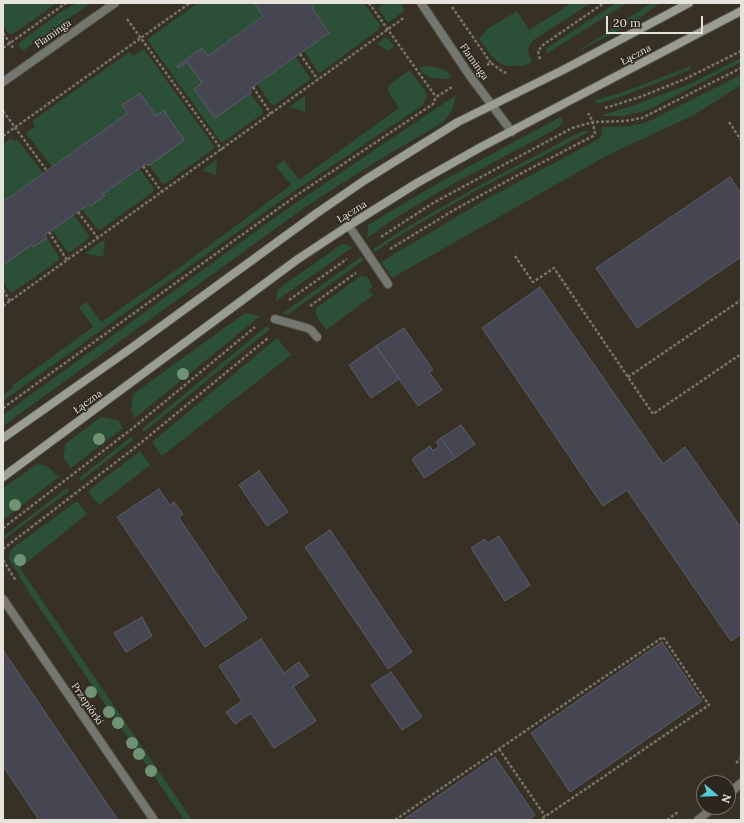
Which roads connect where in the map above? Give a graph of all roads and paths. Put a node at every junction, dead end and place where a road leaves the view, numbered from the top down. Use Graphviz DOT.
graph roads {
  1 [pos="66,3"];
  2 [pos="115,3"];
  3 [pos="190,3"];
  4 [pos="369,3"];
  5 [pos="421,3"];
  6 [pos="449,3"];
  7 [pos="604,3"];
  8 [pos="689,3"];
  9 [pos="741,11"];
  10 [pos="124,15"];
  11 [pos="405,17"];
  12 [pos="388,30"];
  13 [pos="3,33"];
  14 [pos="141,38"];
  15 [pos="10,43"];
  16 [pos="3,48"];
  17 [pos="741,51"];
  18 [pos="300,54"];
  19 [pos="17,55"];
  20 [pos="491,62"];
  21 [pos="543,64"];
  22 [pos="485,66"];
  23 [pos="741,68"];
  24 [pos="514,74"];
  25 [pos="318,80"];
  26 [pos="3,82"];
  27 [pos="455,85"];
  28 [pos="253,87"];
  29 [pos="436,97"];
  30 [pos="492,105"];
  31 [pos="600,109"];
  32 [pos="594,110"];
  33 [pos="3,111"];
  34 [pos="587,111"];
  35 [pos="271,114"];
  36 [pos="591,118"];
  37 [pos="593,122"];
  38 [pos="729,122"];
  39 [pos="14,128"];
  40 [pos="512,132"];
  41 [pos="3,136"];
  42 [pos="741,140"];
  43 [pos="222,150"];
  44 [pos="143,166"];
  45 [pos="47,171"];
  46 [pos="162,192"];
  47 [pos="78,212"];
  48 [pos="349,226"];
  49 [pos="49,232"];
  50 [pos="98,238"];
  51 [pos="384,253"];
  52 [pos="515,256"];
  53 [pos="67,260"];
  54 [pos="358,272"];
  55 [pos="388,284"];
  56 [pos="3,290"];
  57 [pos="741,300"];
  58 [pos="10,301"];
  59 [pos="3,306"];
  60 [pos="307,308"];
  61 [pos="276,319"];
  62 [pos="274,334"];
  63 [pos="317,337"];
  64 [pos="741,354"];
  65 [pos="628,378"];
  66 [pos="3,408"];
  67 [pos="3,438"];
  68 [pos="3,477"];
  69 [pos="3,549"];
  70 [pos="3,599"];
  71 [pos="500,749"];
  72 [pos="545,816"];
  73 [pos="154,820"];
  74 [pos="395,820"];
  75 [pos="540,820"];
  1 -- 15 [label="path"];
  2 -- 26 [label="street, Flaminga"];
  3 -- 14 [label="path"];
  4 -- 12 [label="path"];
  5 -- 30 [label="street, Flaminga"];
  6 -- 20 [label="path"];
  7 -- 21 [label="path"];
  8 -- 30 [label="street, Łączna"];
  9 -- 40 [label="street, Łączna"];
  10 -- 14 [label="path"];
  11 -- 12 [label="path"];
  12 -- 25 [label="path"];
  12 -- 29 [label="path"];
  13 -- 15 [label="path"];
  14 -- 39 [label="path"];
  14 -- 43 [label="path"];
  15 -- 16 [label="path"];
  15 -- 19 [label="path"];
  17 -- 31 [label="path"];
  18 -- 25 [label="path"];
  20 -- 22 [label="path"];
  20 -- 24 [label="path"];
  23 -- 37 [label="path"];
  25 -- 35 [label="path"];
  27 -- 29 [label="path"];
  28 -- 35 [label="path"];
  29 -- 66 [label="path"];
  30 -- 40 [label="street, Flaminga"];
  30 -- 67 [label="street, Łączna"];
  32 -- 34 [label="path"];
  33 -- 39 [label="path"];
  35 -- 43 [label="path"];
  36 -- 37 [label="path"];
  37 -- 51 [label="path"];
  38 -- 42 [label="path"];
  39 -- 41 [label="path"];
  39 -- 45 [label="path"];
  40 -- 48 [label="street, Łączna"];
  43 -- 46 [label="path"];
  44 -- 46 [label="path"];
  46 -- 50 [label="path"];
  47 -- 50 [label="path"];
  48 -- 55 [label="street"];
  48 -- 68 [label="street, Łączna"];
  49 -- 53 [label="path"];
  50 -- 53 [label="path"];
  52 -- 65 [label="path"];
  53 -- 58 [label="path"];
  54 -- 60 [label="path"];
  56 -- 58 [label="path"];
  57 -- 65 [label="path"];
  58 -- 59 [label="path"];
  61 -- 63 [label="street"];
  62 -- 69 [label="path"];
  64 -- 65 [label="path"];
  70 -- 73 [label="street, Przepiórki"];
  71 -- 72 [label="path"];
  71 -- 72 [label="path"];
  71 -- 74 [label="path"];
  72 -- 75 [label="path"];
}
